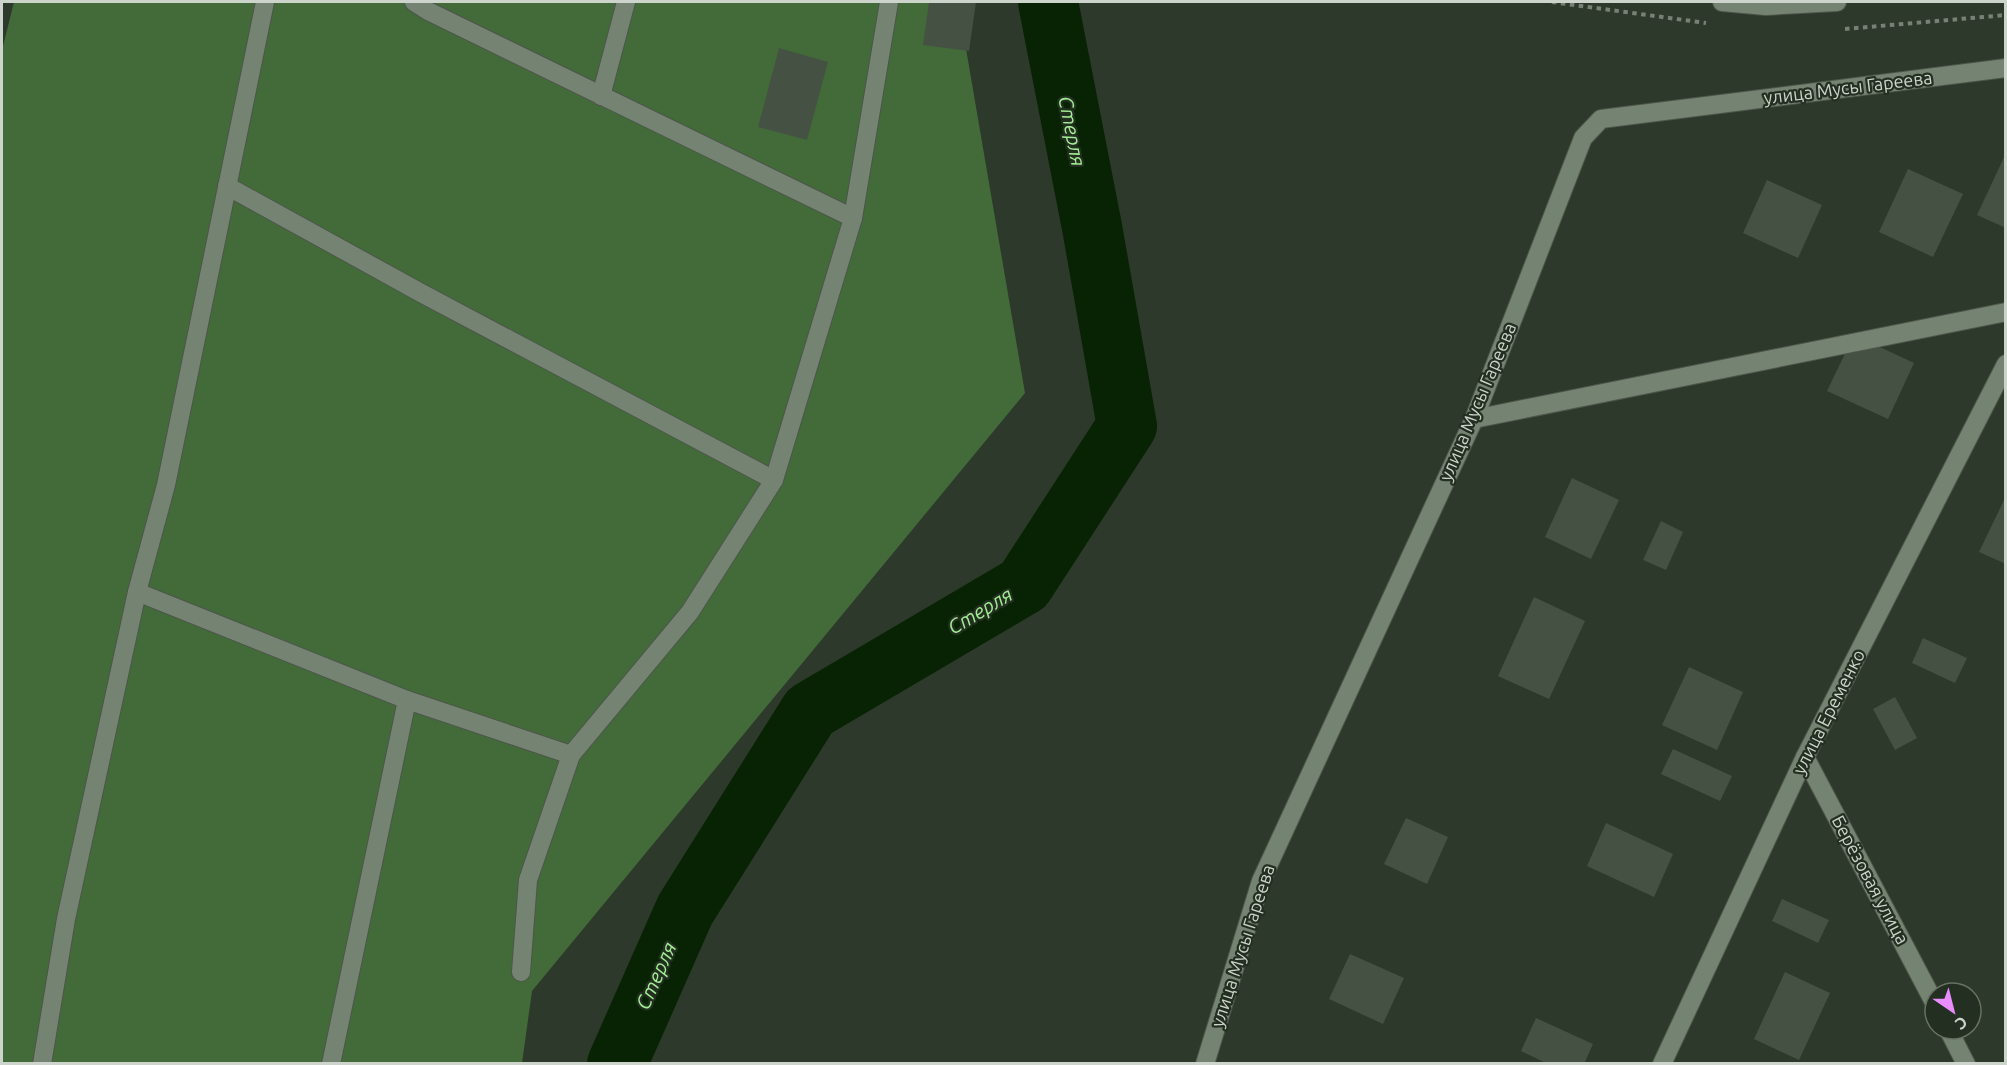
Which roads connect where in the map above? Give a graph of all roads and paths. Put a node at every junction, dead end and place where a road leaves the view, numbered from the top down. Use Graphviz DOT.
graph roads {
  1 [pos="265,2"];
  2 [pos="414,2"];
  3 [pos="626,2"];
  4 [pos="889,2"];
  5 [pos="1722,2"];
  6 [pos="1837,2"];
  7 [pos="2006,68"];
  8 [pos="601,96"];
  9 [pos="227,186"];
  10 [pos="853,218"];
  11 [pos="2006,312"];
  12 [pos="2006,364"];
  13 [pos="1474,419"];
  14 [pos="774,480"];
  15 [pos="137,592"];
  16 [pos="407,700"];
  17 [pos="571,755"];
  18 [pos="1805,757"];
  19 [pos="521,972"];
  20 [pos="1923,981"];
  21 [pos="1954,1041"];
  22 [pos="42,1064"];
  23 [pos="331,1064"];
  24 [pos="1205,1064"];
  25 [pos="1662,1064"];
  26 [pos="1966,1064"];
  1 -- 9 [label="street"];
  2 -- 8 [label="street"];
  3 -- 8 [label="street"];
  4 -- 10 [label="street"];
  5 -- 6 [label="street"];
  7 -- 13 [label="street, улица Мусы Гареева"];
  8 -- 10 [label="street"];
  9 -- 14 [label="street"];
  9 -- 15 [label="street"];
  10 -- 14 [label="street"];
  11 -- 13 [label="street"];
  12 -- 18 [label="street, улица Еременко"];
  13 -- 24 [label="street, улица Мусы Гареева"];
  14 -- 17 [label="street"];
  15 -- 16 [label="street"];
  15 -- 22 [label="street"];
  16 -- 17 [label="street"];
  16 -- 23 [label="street"];
  17 -- 19 [label="street"];
  18 -- 20 [label="street, Берёзовая улица"];
  18 -- 25 [label="street, улица Еременко"];
  21 -- 26 [label="street"];
}
